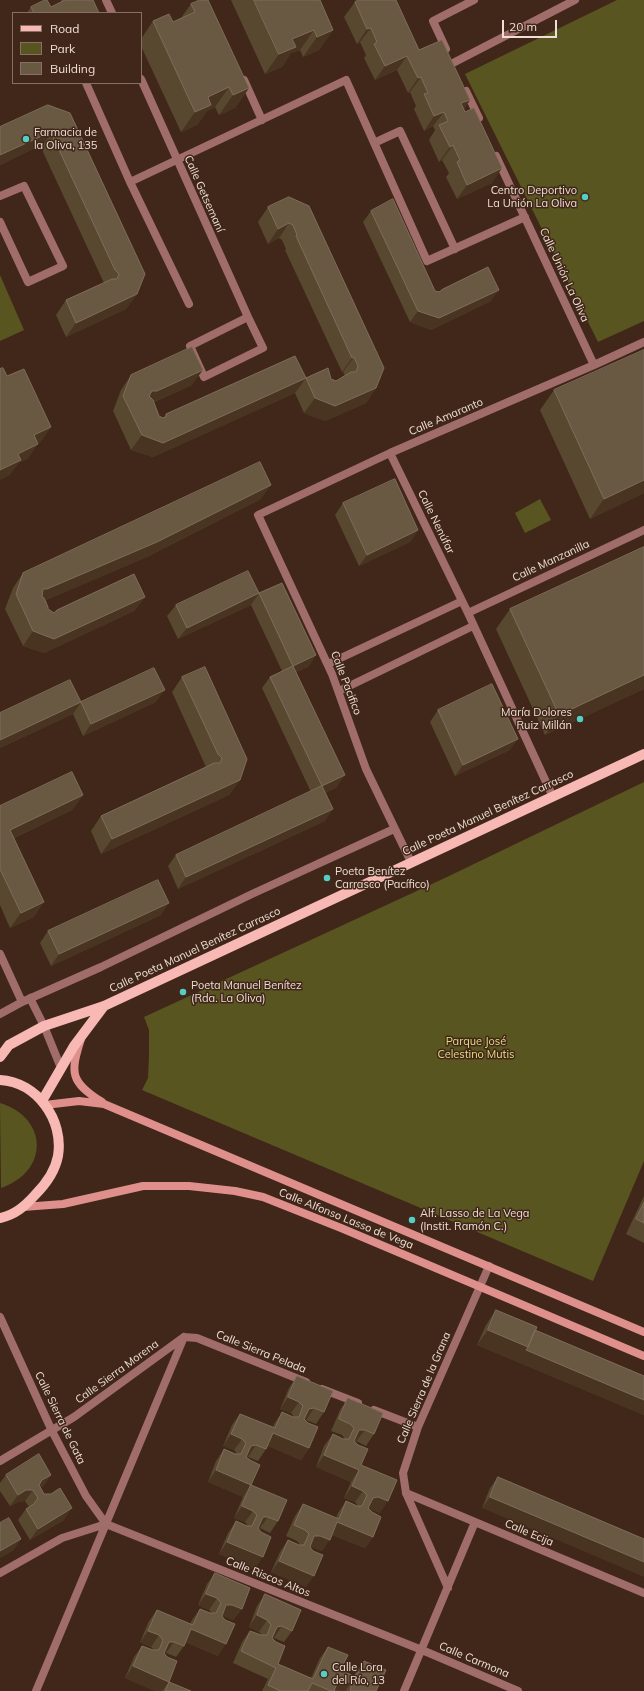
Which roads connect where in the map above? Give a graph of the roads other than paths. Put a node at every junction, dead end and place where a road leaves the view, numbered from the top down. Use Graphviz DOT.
graph roads {
  1 [pos="116,0"];
  2 [pos="474,0"];
  3 [pos="575,0"];
  4 [pos="107,2"];
  5 [pos="112,12"];
  6 [pos="239,70"];
  7 [pos="142,81"];
  8 [pos="86,84"];
  9 [pos="463,84"];
  10 [pos="262,120"];
  11 [pos="482,126"];
  12 [pos="374,143"];
  13 [pos="492,147"];
  14 [pos="177,160"];
  15 [pos="130,182"];
  16 [pos="0,196"];
  17 [pos="525,217"];
  18 [pos="0,222"];
  19 [pos="455,249"];
  20 [pos="189,304"];
  21 [pos="248,317"];
  22 [pos="644,342"];
  23 [pos="594,365"];
  24 [pos="390,453"];
  25 [pos="258,514"];
  26 [pos="644,530"];
  27 [pos="462,601"];
  28 [pos="468,613"];
  29 [pos="473,626"];
  30 [pos="328,664"];
  31 [pos="340,691"];
  32 [pos="644,754"];
  33 [pos="553,797"];
  34 [pos="394,829"];
  35 [pos="411,862"];
  36 [pos="0,954"];
  37 [pos="26,1000"];
  38 [pos="104,1006"];
  39 [pos="0,1014"];
  40 [pos="44,1026"];
  41 [pos="84,1031"];
  42 [pos="0,1057"];
  43 [pos="61,1068"];
  44 [pos="0,1080"];
  45 [pos="44,1103"];
  46 [pos="104,1104"];
  47 [pos="24,1207"];
  48 [pos="0,1218"];
  49 [pos="489,1266"];
  50 [pos="480,1288"];
  51 [pos="0,1317"];
  52 [pos="644,1332"];
  53 [pos="184,1337"];
  54 [pos="644,1356"];
  55 [pos="418,1427"];
  56 [pos="52,1431"];
  57 [pos="0,1461"];
  58 [pos="406,1493"];
  59 [pos="475,1522"];
  60 [pos="106,1524"];
  61 [pos="0,1573"];
  62 [pos="448,1588"];
  63 [pos="644,1593"];
  64 [pos="422,1650"];
  65 [pos="36,1691"];
  66 [pos="404,1691"];
  67 [pos="518,1691"];
  1 -- 4 [label="street"];
  2 -- 3 [label="street"];
  4 -- 5 [label="street"];
  6 -- 10 [label="street"];
  7 -- 14 [label="street, Calle Getsemaní"];
  8 -- 15 [label="street"];
  9 -- 11 [label="street"];
  10 -- 12 [label="street"];
  10 -- 14 [label="street"];
  12 -- 19 [label="street"];
  12 -- 19 [label="street"];
  13 -- 17 [label="street, Calle Unión La Oliva"];
  14 -- 15 [label="street"];
  14 -- 21 [label="street, Calle Getsemaní"];
  15 -- 20 [label="street"];
  16 -- 18 [label="street"];
  17 -- 19 [label="street"];
  17 -- 23 [label="street, Calle Unión La Oliva"];
  21 -- 21 [label="street, Calle Getsemaní"];
  22 -- 23 [label="street, Calle Amaranto"];
  23 -- 24 [label="street, Calle Amaranto"];
  24 -- 25 [label="street, Calle Amaranto"];
  24 -- 27 [label="street, Calle Nenúfar"];
  25 -- 30 [label="street, Calle Pacifico"];
  26 -- 28 [label="street, Calle Manzanilla"];
  27 -- 28 [label="street, Calle Nenúfar"];
  27 -- 30 [label="street"];
  28 -- 29 [label="street, Calle Nenúfar"];
  29 -- 31 [label="street"];
  29 -- 33 [label="street, Calle Nenúfar"];
  30 -- 31 [label="street, Calle Pacifico"];
  31 -- 34 [label="street, Calle Pacifico"];
  32 -- 33 [label="main road, Calle Poeta Manuel Benítez Carrasco"];
  33 -- 35 [label="main road, Calle Poeta Manuel Benítez Carrasco"];
  34 -- 35 [label="street, Calle Pacifico"];
  34 -- 37 [label="street"];
  35 -- 38 [label="main road, Calle Poeta Manuel Benítez Carrasco"];
  36 -- 37 [label="street"];
  37 -- 39 [label="street"];
  37 -- 40 [label="street"];
  38 -- 40 [label="main road, Calle Poeta Manuel Benítez Carrasco"];
  38 -- 41 [label="main road, Calle Poeta Manuel Benítez Carrasco"];
  40 -- 42 [label="main road, Calle Poeta Manuel Benítez Carrasco"];
  40 -- 43 [label="street"];
  41 -- 43 [label="main road, Calle Poeta Manuel Benítez Carrasco"];
  41 -- 46 [label="main road"];
  43 -- 45 [label="main road, Calle Poeta Manuel Benítez Carrasco"];
  44 -- 45 [label="main road"];
  45 -- 46 [label="main road, Calle Alfonso Lasso de Vega"];
  45 -- 47 [label="main road"];
  46 -- 49 [label="main road, Calle Alfonso Lasso de Vega"];
  47 -- 48 [label="main road"];
  47 -- 50 [label="main road, Calle Alfonso Lasso de Vega"];
  49 -- 50 [label="street"];
  49 -- 52 [label="main road, Calle Alfonso Lasso de Vega"];
  50 -- 54 [label="main road, Calle Alfonso Lasso de Vega"];
  50 -- 55 [label="street, Calle Sierra de la Grana"];
  51 -- 56 [label="street, Calle Sierra de Gata"];
  53 -- 55 [label="street, Calle Sierra Pelada"];
  53 -- 56 [label="street, Calle Sierra Morena"];
  53 -- 60 [label="street"];
  55 -- 58 [label="street, Calle Sierra de la Grana"];
  56 -- 57 [label="street, Calle Sierra Morena"];
  56 -- 60 [label="street, Calle Sierra de Gata"];
  58 -- 59 [label="street, Calle Ecija"];
  58 -- 62 [label="street, Calle Sierra de la Grana"];
  59 -- 62 [label="street"];
  59 -- 63 [label="street, Calle Ecija"];
  60 -- 61 [label="street"];
  60 -- 64 [label="street, Calle Riscos Altos"];
  60 -- 65 [label="street"];
  62 -- 64 [label="street"];
  64 -- 66 [label="street"];
  64 -- 67 [label="street, Calle Carmona"];
}
